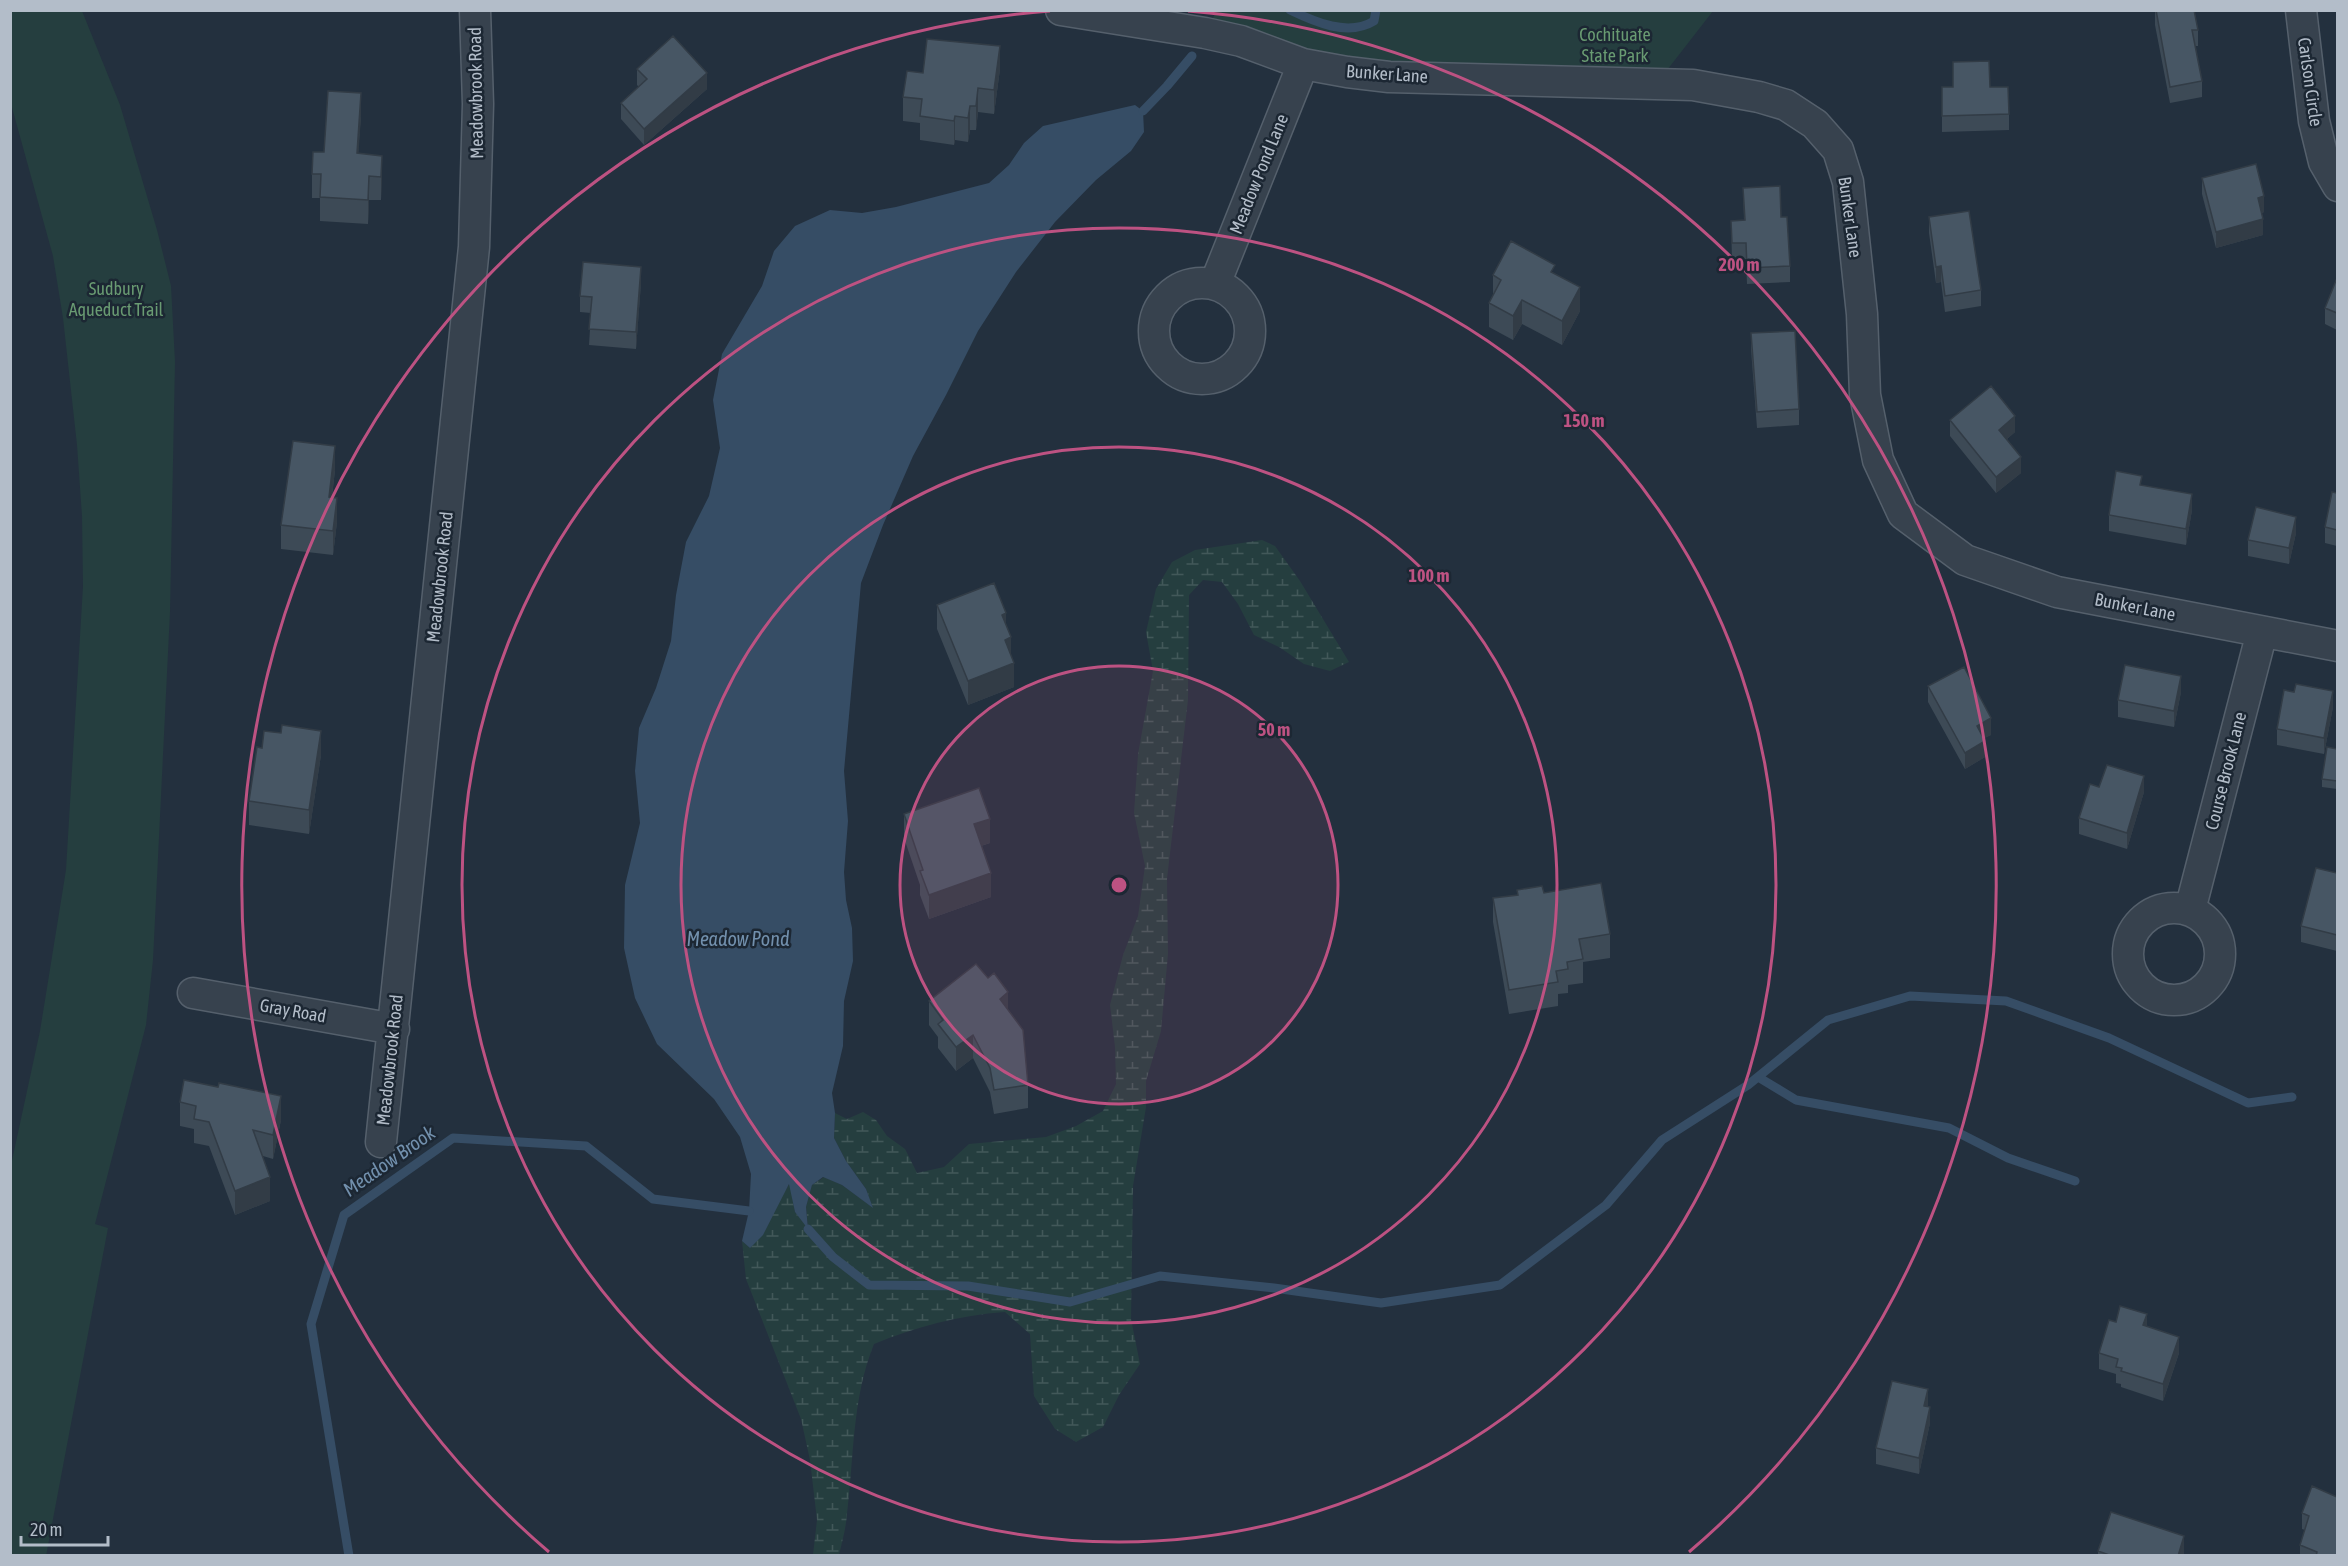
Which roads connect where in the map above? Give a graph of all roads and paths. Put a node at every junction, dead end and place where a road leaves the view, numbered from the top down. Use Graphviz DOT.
graph roads {
  1 [pos="475,10"];
  2 [pos="1061,10"];
  3 [pos="2301,10"];
  4 [pos="1303,64"];
  5 [pos="2337,186"];
  6 [pos="1215,284"];
  7 [pos="2262,632"];
  8 [pos="2337,646"];
  9 [pos="2190,910"];
  10 [pos="193,993"];
  11 [pos="394,1029"];
  12 [pos="381,1142"];
  1 -- 11 [label="street, Meadowbrook Road"];
  2 -- 4 [label="street, Bunker Lane"];
  3 -- 5 [label="street, Carlson Circle"];
  4 -- 6 [label="street, Meadow Pond Lane"];
  4 -- 7 [label="street, Bunker Lane"];
  7 -- 8 [label="street, Bunker Lane"];
  7 -- 9 [label="street, Course Brook Lane"];
  10 -- 11 [label="street, Gray Road"];
  11 -- 12 [label="street, Meadowbrook Road"];
}
